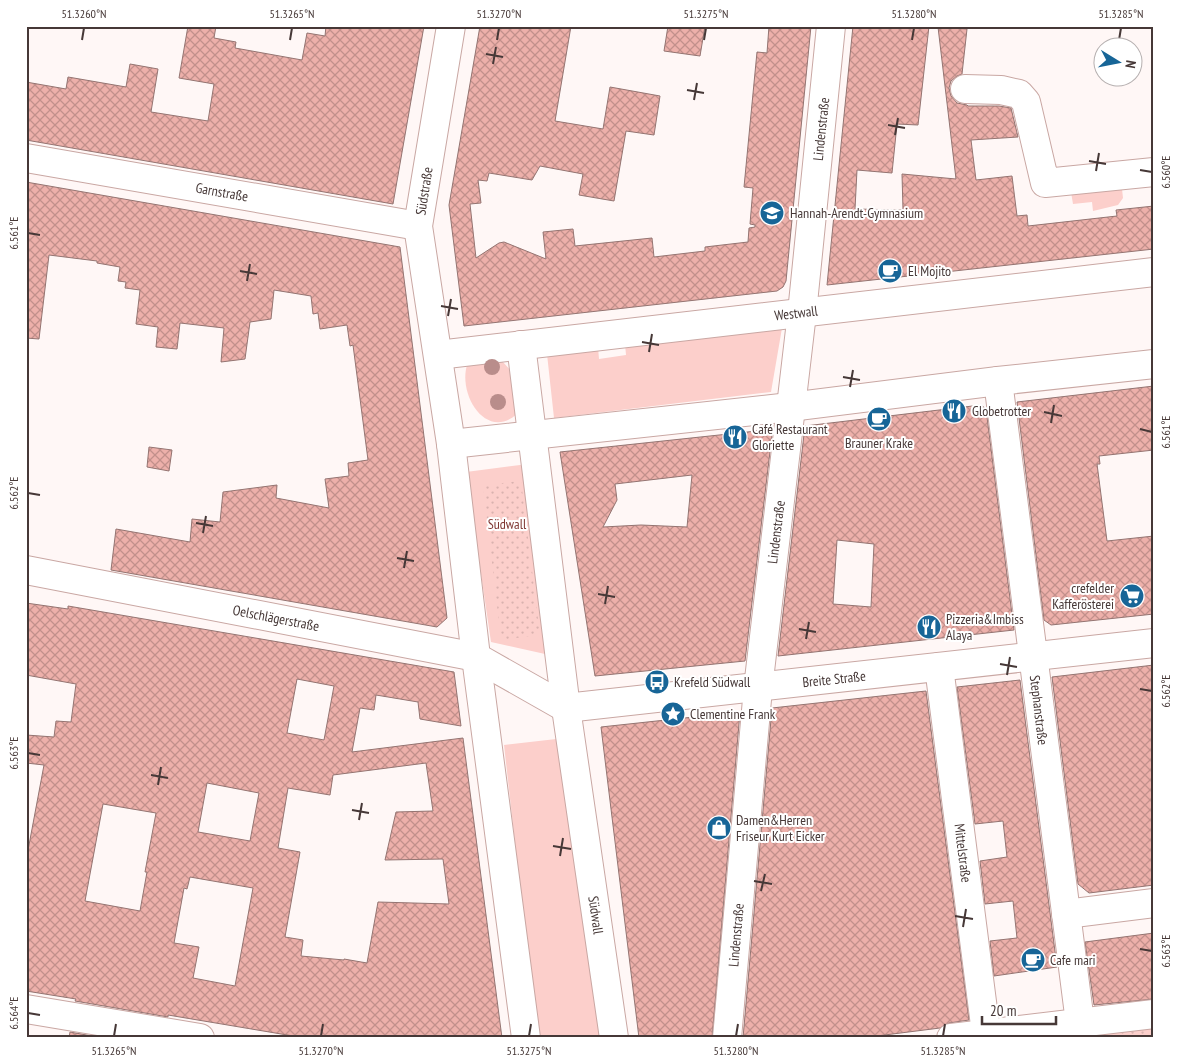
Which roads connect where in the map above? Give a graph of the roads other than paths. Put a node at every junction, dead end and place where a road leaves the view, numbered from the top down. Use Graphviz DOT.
graph roads {
  1 [pos="451,26"];
  2 [pos="831,26"];
  3 [pos="966,89"];
  4 [pos="26,158"];
  5 [pos="1154,172"];
  6 [pos="418,226"];
  7 [pos="1154,272"];
  8 [pos="802,313"];
  9 [pos="521,346"];
  10 [pos="438,355"];
  11 [pos="1154,364"];
  12 [pos="998,381"];
  13 [pos="790,407"];
  14 [pos="532,435"];
  15 [pos="451,444"];
  16 [pos="26,570"];
  17 [pos="1154,643"];
  18 [pos="1033,656"];
  19 [pos="476,657"];
  20 [pos="939,667"];
  21 [pos="758,688"];
  22 [pos="566,708"];
  23 [pos="1154,903"];
  24 [pos="1066,914"];
  25 [pos="26,1009"];
  26 [pos="1154,1014"];
  27 [pos="1081,1031"];
  28 [pos="987,1036"];
  29 [pos="200,1038"];
  30 [pos="526,1038"];
  31 [pos="614,1038"];
  32 [pos="727,1038"];
  33 [pos="951,1038"];
  1 -- 6 [label="street, Südstraße"];
  2 -- 8 [label="street, Lindenstraße"];
  3 -- 5 [label="street"];
  4 -- 6 [label="street, Garnstraße"];
  6 -- 10 [label="street, Südstraße"];
  7 -- 8 [label="street, Westwall"];
  8 -- 9 [label="street, Westwall"];
  8 -- 13 [label="street, Lindenstraße"];
  9 -- 10 [label="street, Westwall"];
  9 -- 14 [label="street, Südwall"];
  10 -- 15 [label="street"];
  11 -- 12 [label="street"];
  12 -- 13 [label="street"];
  12 -- 18 [label="street, Stephanstraße"];
  13 -- 14 [label="street"];
  13 -- 21 [label="street, Lindenstraße"];
  14 -- 15 [label="street"];
  14 -- 22 [label="street, Südwall"];
  15 -- 19 [label="street"];
  16 -- 19 [label="street, Oelschlägerstraße"];
  17 -- 18 [label="street, Breite Straße"];
  18 -- 20 [label="street, Breite Straße"];
  18 -- 24 [label="street, Stephanstraße"];
  19 -- 22 [label="street, Oelschlägerstraße"];
  19 -- 30 [label="street"];
  20 -- 21 [label="street, Breite Straße"];
  20 -- 28 [label="street, Mittelstraße"];
  21 -- 22 [label="street, Breite Straße"];
  21 -- 32 [label="street, Lindenstraße"];
  22 -- 31 [label="street, Südwall"];
  23 -- 24 [label="street"];
  24 -- 27 [label="street, Stephanstraße"];
  25 -- 29 [label="street"];
  26 -- 27 [label="street"];
  27 -- 28 [label="street"];
  28 -- 33 [label="street"];
}
